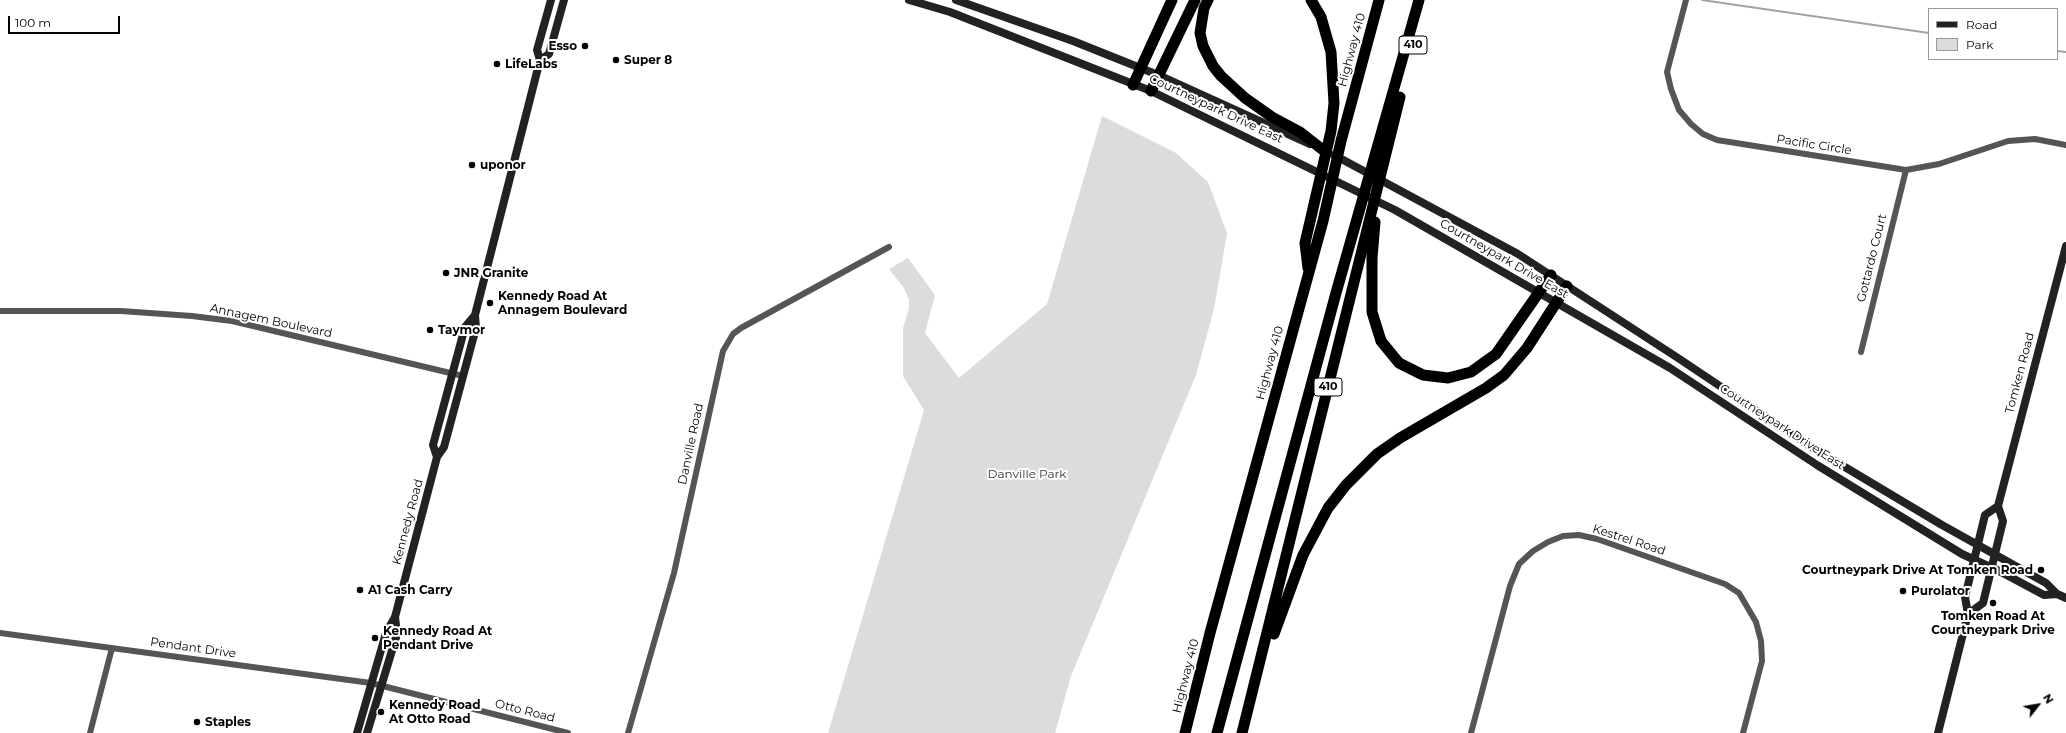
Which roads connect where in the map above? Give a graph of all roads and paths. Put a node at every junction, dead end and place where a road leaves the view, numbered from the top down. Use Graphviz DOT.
graph roads {
  1 [pos="551,0"];
  2 [pos="564,0"];
  3 [pos="909,0"];
  4 [pos="956,0"];
  5 [pos="1172,0"];
  6 [pos="1195,0"];
  7 [pos="1208,0"];
  8 [pos="1311,0"];
  9 [pos="1379,0"];
  10 [pos="1419,0"];
  11 [pos="1424,0"];
  12 [pos="1686,0"];
  13 [pos="540,60"];
  14 [pos="1141,68"];
  15 [pos="1158,75"];
  16 [pos="1134,85"];
  17 [pos="1401,90"];
  18 [pos="1151,91"];
  19 [pos="2066,145"];
  20 [pos="1323,150"];
  21 [pos="1906,170"];
  22 [pos="2066,246"];
  23 [pos="889,247"];
  24 [pos="1308,274"];
  25 [pos="1551,275"];
  26 [pos="1567,286"];
  27 [pos="1540,292"];
  28 [pos="1557,303"];
  29 [pos="0,311"];
  30 [pos="475,315"];
  31 [pos="1861,352"];
  32 [pos="452,373"];
  33 [pos="463,376"];
  34 [pos="437,457"];
  35 [pos="1998,506"];
  36 [pos="1978,545"];
  37 [pos="1995,555"];
  38 [pos="1974,559"];
  39 [pos="1992,567"];
  40 [pos="2057,594"];
  41 [pos="2066,598"];
  42 [pos="1968,614"];
  43 [pos="395,617"];
  44 [pos="0,633"];
  45 [pos="112,648"];
  46 [pos="371,683"];
  47 [pos="1255,684"];
  48 [pos="383,686"];
  49 [pos="90,733"];
  50 [pos="357,733"];
  51 [pos="367,733"];
  52 [pos="568,733"];
  53 [pos="628,733"];
  54 [pos="1185,733"];
  55 [pos="1217,733"];
  56 [pos="1242,733"];
  57 [pos="1471,733"];
  58 [pos="1743,733"];
  59 [pos="1938,733"];
  1 -- 13 [label="main road, Kennedy Road"];
  2 -- 13 [label="main road, Kennedy Road"];
  3 -- 16 [label="main road, Courtneypark Drive East"];
  4 -- 14 [label="main road, Courtneypark Drive East"];
  5 -- 14 [label="highway"];
  6 -- 15 [label="highway"];
  7 -- 20 [label="highway"];
  8 -- 24 [label="highway"];
  9 -- 24 [label="highway, Highway 410"];
  10 -- 55 [label="highway"];
  11 -- 17 [label="highway, 410"];
  12 -- 21 [label="street, Pacific Circle"];
  13 -- 30 [label="main road, Kennedy Road"];
  14 -- 15 [label="main road, Courtneypark Drive East"];
  14 -- 16 [label="highway"];
  15 -- 18 [label="highway"];
  15 -- 20 [label="main road, Courtneypark Drive East"];
  16 -- 18 [label="main road, Courtneypark Drive East"];
  17 -- 27 [label="highway"];
  17 -- 47 [label="highway, 410"];
  18 -- 27 [label="main road, Courtneypark Drive East"];
  19 -- 21 [label="street, Pacific Circle"];
  20 -- 25 [label="main road, Courtneypark Drive East"];
  21 -- 31 [label="street, Gottardo Court"];
  22 -- 35 [label="main road, Tomken Road"];
  23 -- 53 [label="street, Danville Road"];
  24 -- 54 [label="highway, Highway 410"];
  25 -- 26 [label="main road, Courtneypark Drive East"];
  25 -- 27 [label="highway"];
  26 -- 28 [label="highway"];
  26 -- 36 [label="main road, Courtneypark Drive East"];
  27 -- 28 [label="main road, Courtneypark Drive East"];
  28 -- 38 [label="main road, Courtneypark Drive East"];
  28 -- 47 [label="highway"];
  29 -- 32 [label="street, Annagem Boulevard"];
  30 -- 32 [label="main road, Kennedy Road"];
  30 -- 33 [label="main road, Kennedy Road"];
  32 -- 33 [label="street, Annagem Boulevard"];
  32 -- 34 [label="main road, Kennedy Road"];
  33 -- 34 [label="main road, Kennedy Road"];
  34 -- 43 [label="main road, Kennedy Road"];
  35 -- 36 [label="main road"];
  35 -- 37 [label="main road, Tomken Road"];
  36 -- 37 [label="main road, Courtneypark Drive East"];
  36 -- 38 [label="main road"];
  37 -- 39 [label="main road, Tomken Road"];
  37 -- 40 [label="main road, Courtneypark Drive East"];
  38 -- 39 [label="main road, Courtneypark Drive East"];
  38 -- 42 [label="main road"];
  39 -- 40 [label="main road, Courtneypark Drive East"];
  39 -- 42 [label="main road, Tomken Road"];
  40 -- 41 [label="main road, Courtneypark Drive East"];
  42 -- 59 [label="main road"];
  43 -- 46 [label="main road, Kennedy Road"];
  43 -- 48 [label="main road, Kennedy Road"];
  44 -- 45 [label="street, Pendant Drive"];
  45 -- 46 [label="street, Pendant Drive"];
  45 -- 49 [label="street"];
  46 -- 48 [label="street, Pendant Drive"];
  46 -- 50 [label="main road, Kennedy Road"];
  47 -- 56 [label="highway, 410"];
  48 -- 51 [label="main road, Kennedy Road"];
  48 -- 52 [label="street, Otto Road"];
  57 -- 58 [label="street, Kestrel Road"];
}
